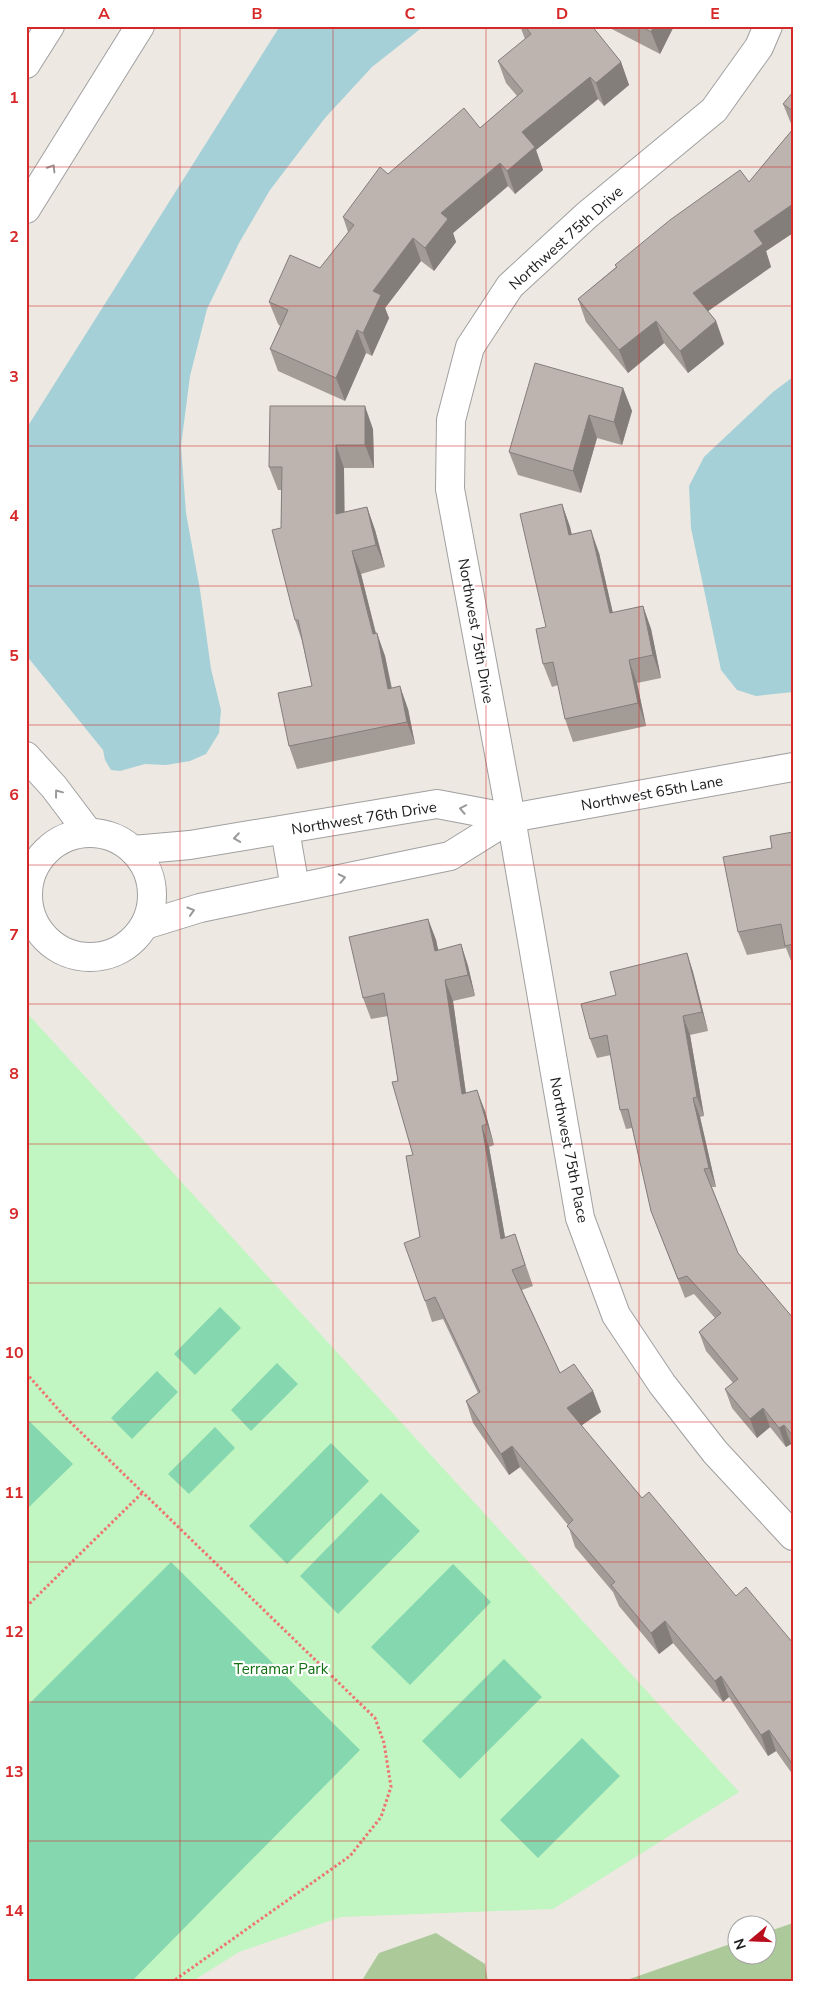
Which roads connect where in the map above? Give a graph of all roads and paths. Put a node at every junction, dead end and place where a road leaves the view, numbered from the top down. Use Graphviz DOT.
graph roads {
  1 [pos="50,26"];
  2 [pos="140,26"];
  3 [pos="768,26"];
  4 [pos="26,64"];
  5 [pos="26,209"];
  6 [pos="26,756"];
  7 [pos="793,767"];
  8 [pos="511,818"];
  9 [pos="285,830"];
  10 [pos="88,832"];
  11 [pos="132,850"];
  12 [pos="294,888"];
  13 [pos="27,892"];
  14 [pos="145,925"];
  15 [pos="26,1373"];
  16 [pos="142,1492"];
  17 [pos="793,1536"];
  18 [pos="26,1607"];
  19 [pos="172,1982"];
  1 -- 4 [label="street"];
  5 -- 2 [label="street, one-way"];
  3 -- 8 [label="street, Northwest 75th Drive"];
  10 -- 6 [label="street, one-way"];
  7 -- 8 [label="street, Northwest 65th Lane"];
  8 -- 9 [label="street, Northwest 76th Drive, one-way"];
  12 -- 8 [label="street, one-way"];
  8 -- 17 [label="street, Northwest 75th Place"];
  9 -- 11 [label="street, Northwest 76th Drive, one-way"];
  9 -- 12 [label="street"];
  10 -- 11 [label="street"];
  10 -- 13 [label="street"];
  11 -- 14 [label="street"];
  14 -- 12 [label="street, one-way"];
  13 -- 14 [label="street"];
  15 -- 16 [label="path"];
  16 -- 18 [label="path"];
  16 -- 19 [label="path"];
}
